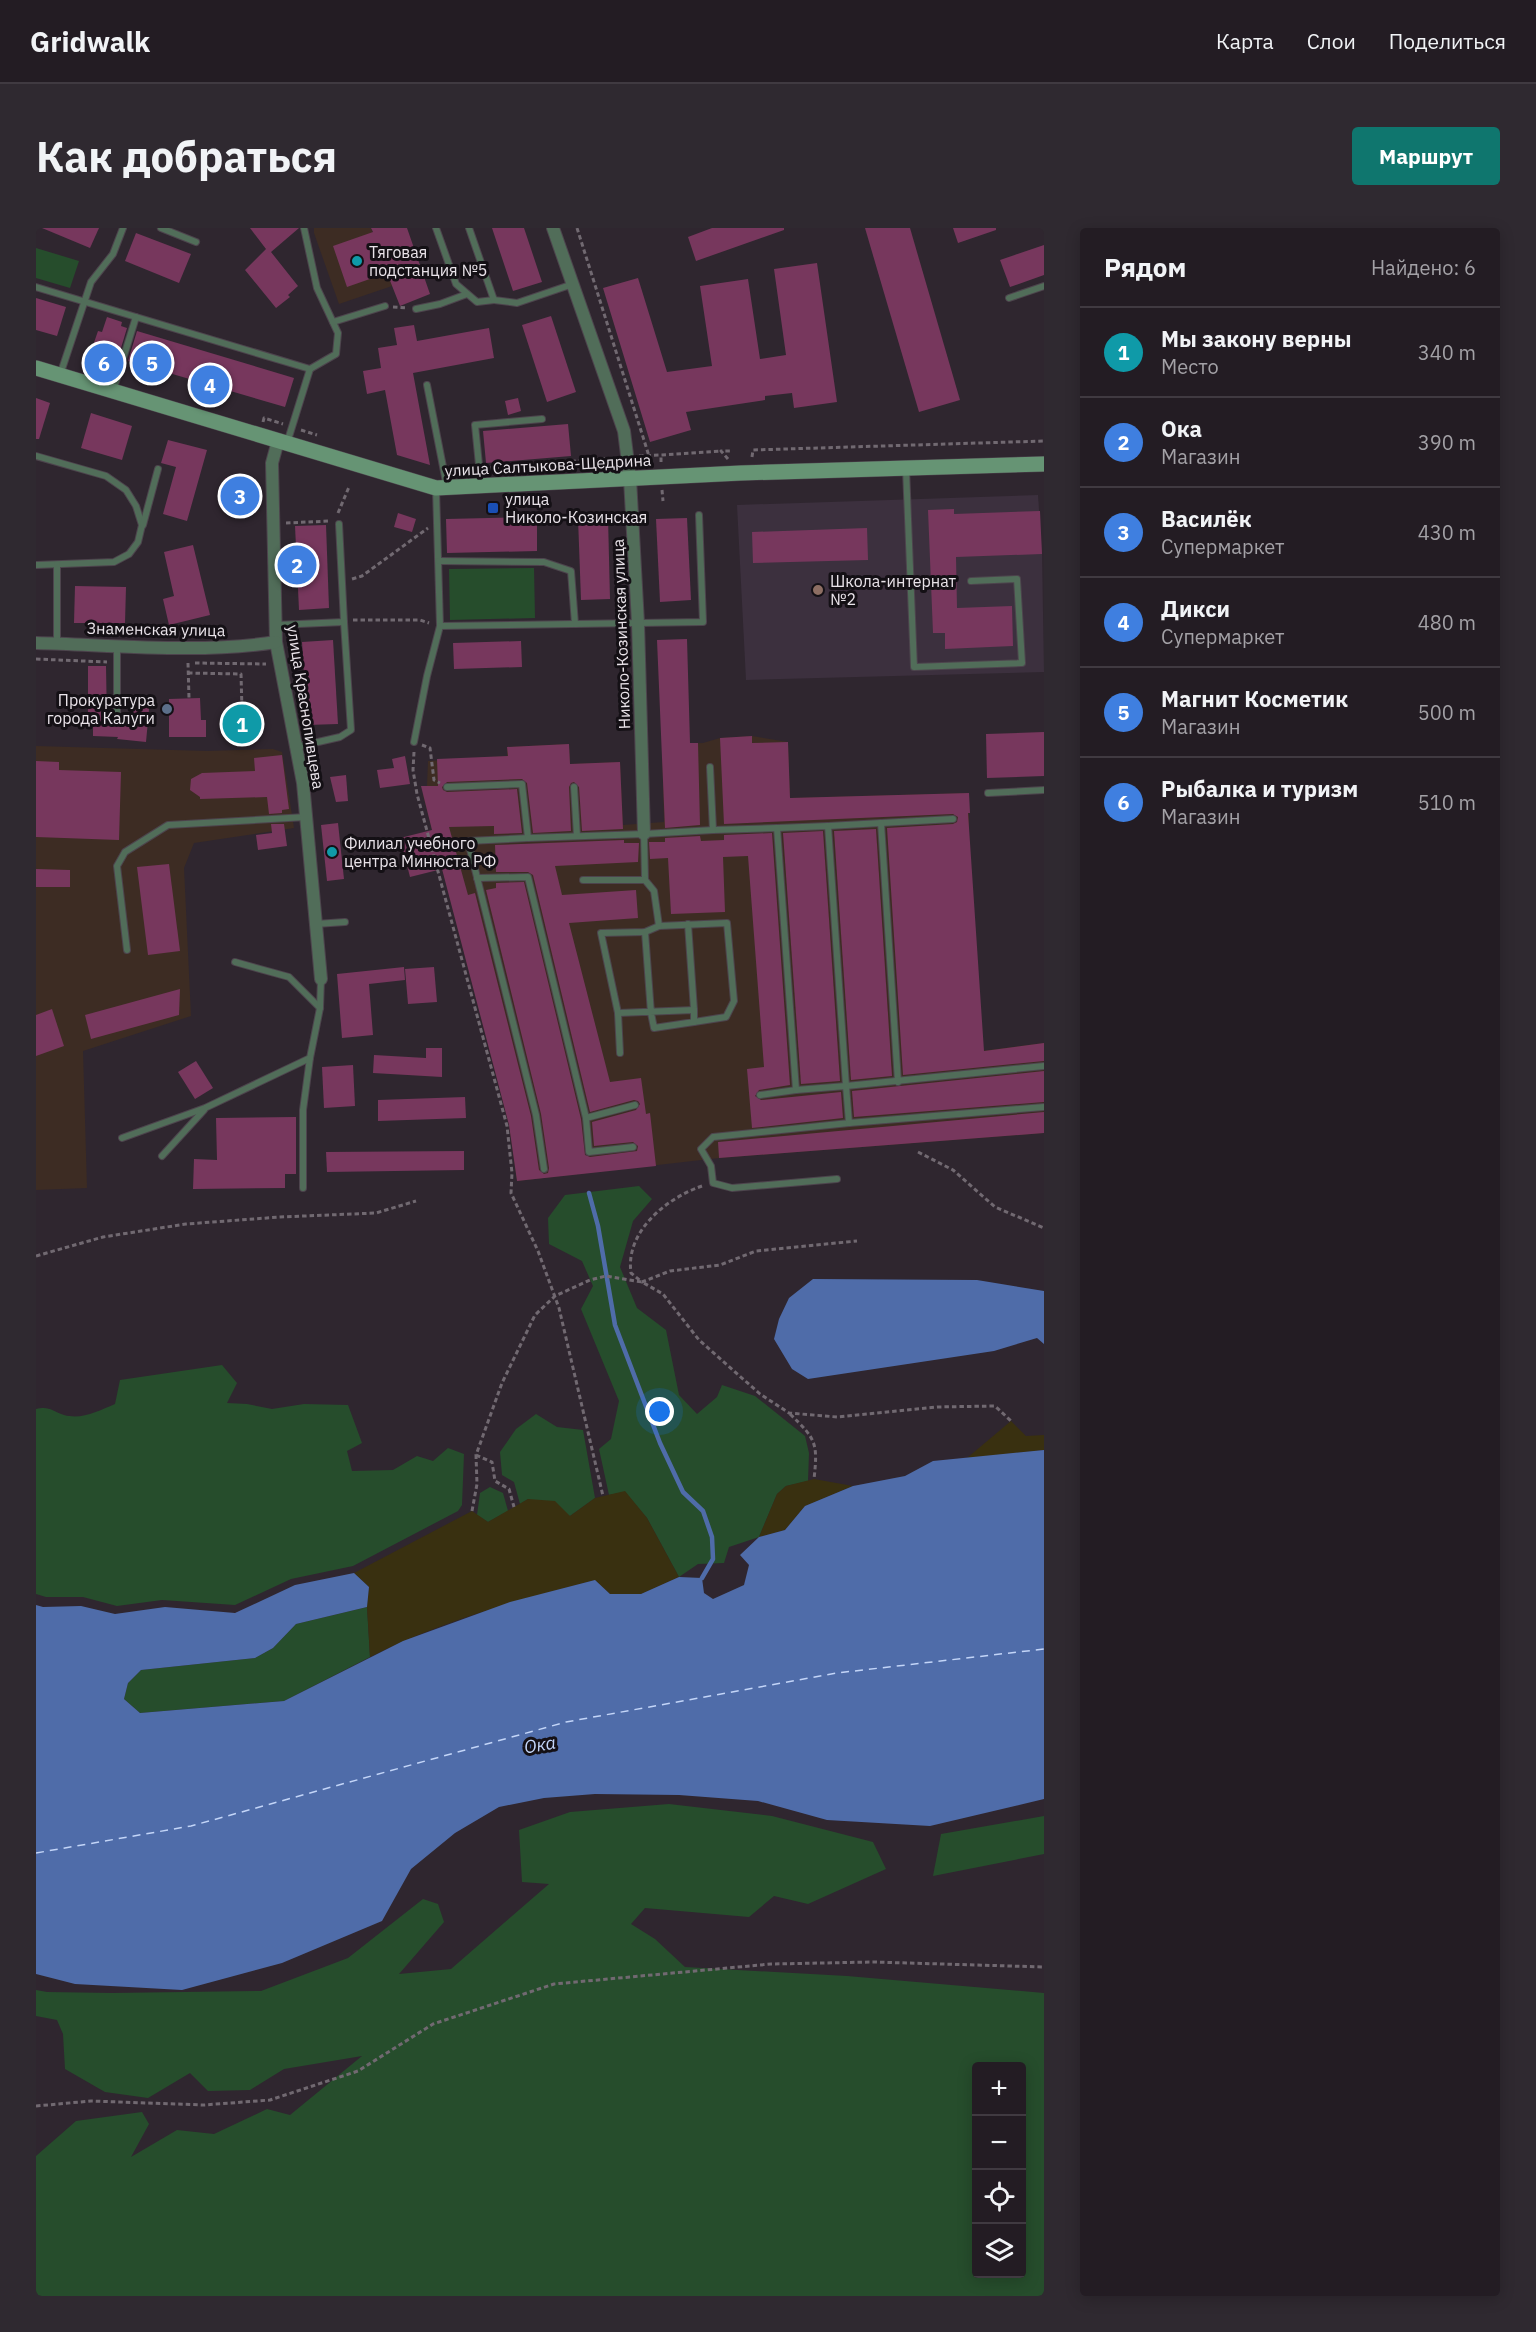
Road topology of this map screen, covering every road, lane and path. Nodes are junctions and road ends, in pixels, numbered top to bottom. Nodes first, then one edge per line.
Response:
1 (123, 228) edge
2 (161, 228) edge
3 (304, 228) edge
4 (436, 228) edge
5 (469, 228) edge
6 (554, 228) edge
7 (577, 228) edge
8 (196, 242) dead end
9 (573, 284) junction
10 (1044, 286) edge
11 (36, 287) edge
12 (467, 294) junction
13 (1009, 298) dead end
14 (494, 300) junction
15 (85, 302) junction
16 (385, 306) joint
17 (416, 309) joint
18 (136, 317) junction
19 (333, 322) junction
20 (36, 368) edge
21 (310, 369) junction
22 (60, 375) junction
23 (426, 385) dead end
24 (112, 391) junction
25 (542, 419) dead end
26 (1044, 441) edge
27 (282, 443) junction
28 (731, 451) dead end
29 (36, 456) edge
30 (649, 456) dead end
31 (752, 459) dead end
32 (729, 460) dead end
33 (1044, 464) edge
34 (158, 468) dead end
35 (906, 468) junction
36 (630, 479) junction
37 (481, 486) junction
38 (349, 487) dead end
39 (441, 488) junction
40 (699, 515) dead end
41 (437, 521) junction
42 (272, 524) junction
43 (339, 524) dead end
44 (142, 525) junction
45 (439, 561) junction
46 (36, 565) edge
47 (57, 565) junction
48 (971, 581) dead end
49 (342, 582) junction
50 (344, 622) junction
51 (638, 623) junction
52 (575, 624) junction
53 (275, 625) junction
54 (440, 626) junction
55 (276, 642) junction
56 (36, 643) edge
57 (57, 644) junction
58 (117, 646) junction
59 (188, 663) dead end
60 (188, 673) junction
61 (189, 698) dead end
62 (242, 711) junction
63 (117, 713) dead end
64 (414, 742) joint
65 (296, 747) junction
66 (430, 748) dead end
67 (710, 767) dead end
68 (574, 786) dead end
69 (447, 787) joint
70 (1044, 790) edge
71 (988, 793) dead end
72 (306, 817) junction
73 (953, 819) dead end
74 (881, 823) junction
75 (828, 826) junction
76 (777, 828) junction
77 (713, 830) junction
78 (644, 834) junction
79 (577, 836) junction
80 (528, 838) junction
81 (477, 878) junction
82 (583, 880) dead end
83 (645, 880) junction
84 (345, 922) dead end
85 (316, 924) junction
86 (688, 924) junction
87 (659, 926) junction
88 (645, 932) junction
89 (127, 950) dead end
90 (235, 962) dead end
91 (321, 979) joint
92 (320, 1008) junction
93 (694, 1010) junction
94 (651, 1012) junction
95 (618, 1013) junction
96 (694, 1022) junction
97 (620, 1053) dead end
98 (310, 1058) junction
99 (1044, 1066) edge
100 (898, 1082) junction
101 (846, 1086) junction
102 (796, 1090) junction
103 (760, 1095) dead end
104 (635, 1105) dead end
105 (1044, 1107) edge
106 (205, 1108) junction
107 (586, 1118) junction
108 (849, 1123) junction
109 (122, 1138) dead end
110 (633, 1147) dead end
111 (918, 1152) dead end
112 (162, 1156) dead end
113 (544, 1169) dead end
114 (837, 1179) dead end
115 (713, 1183) junction
116 (303, 1188) dead end
117 (416, 1201) dead end
118 (1044, 1228) edge
119 (856, 1241) dead end
120 (36, 1256) edge
121 (642, 1282) junction
122 (555, 1296) junction
123 (789, 1413) junction
124 (1011, 1421) dead end
125 (476, 1455) junction
126 (814, 1479) dead end
127 (603, 1496) dead end
128 (514, 1507) dead end
129 (472, 1511) dead end
130 (1044, 1967) edge
131 (36, 2106) edge

1 - 15 lane
2 - 8 lane
3 - 19 lane
4 - 12 lane
5 - 14 lane
6 - 9 street, Николо-Козинская улица
7 - 30 path
9 - 14 lane
9 - 36 street, Николо-Козинская улица
10 - 13 lane
11 - 15 lane
12 - 14 lane
12 - 17 lane
15 - 18 lane
15 - 22 lane
16 - 17 path
16 - 19 lane
18 - 21 lane
18 - 24 lane
19 - 21 lane
20 - 22 main road, улица Салтыкова-Щедрина
21 - 27 lane
22 - 24 main road, улица Салтыкова-Щедрина
23 - 39 lane
24 - 27 main road, улица Салтыкова-Щедрина
25 - 37 lane
26 - 31 path
27 - 39 main road, улица Салтыкова-Щедрина
27 - 42 street, улица Краснопивцева
28 - 32 path
29 - 44 lane
33 - 35 main road, улица Салтыкова-Щедрина
34 - 44 lane
35 - 36 main road, улица Салтыкова-Щедрина
35 - 48 lane
36 - 37 main road, улица Салтыкова-Щедрина
36 - 51 street, Николо-Козинская улица
37 - 39 main road, улица Салтыкова-Щедрина
38 - 42 path
39 - 41 lane
40 - 51 lane
41 - 45 lane
41 - 49 path
42 - 53 street, улица Краснопивцева
43 - 49 lane
44 - 47 lane
45 - 52 lane
45 - 54 lane
46 - 47 lane
47 - 57 lane
49 - 50 lane
50 - 53 lane
50 - 54 path
50 - 65 lane
51 - 52 lane
51 - 78 street, Николо-Козинская улица
52 - 54 lane
53 - 55 street, улица Краснопивцева
54 - 64 lane
55 - 58 street, Знаменская улица
55 - 65 street, улица Краснопивцева
56 - 57 street, Знаменская улица
57 - 58 street, Знаменская улица
58 - 63 lane
59 - 60 path
60 - 61 path
60 - 62 path
62 - 62 path
64 - 122 path
65 - 72 street, улица Краснопивцева
66 - 69 path
67 - 77 lane
68 - 79 lane
69 - 80 lane
70 - 71 lane
72 - 85 street, улица Краснопивцева
72 - 89 lane
73 - 74 lane
74 - 75 lane
74 - 100 lane
75 - 76 lane
75 - 101 lane
76 - 77 lane
76 - 102 lane
77 - 78 lane
78 - 79 lane
78 - 83 lane
79 - 80 lane
80 - 81 lane
81 - 107 lane
81 - 113 lane
82 - 83 lane
83 - 87 lane
84 - 85 lane
85 - 91 street, улица Краснопивцева
86 - 87 lane
86 - 93 lane
86 - 96 lane
87 - 88 lane
88 - 94 lane
88 - 95 lane
90 - 92 lane
91 - 92 lane
92 - 98 lane
93 - 94 lane
93 - 96 lane
94 - 95 lane
94 - 96 lane
95 - 97 lane
98 - 106 lane
98 - 116 lane
99 - 100 lane
100 - 101 lane
101 - 102 lane
101 - 108 lane
102 - 103 lane
104 - 107 lane
105 - 108 lane
106 - 109 lane
106 - 112 lane
107 - 110 lane
108 - 115 lane
111 - 118 path
114 - 115 lane
115 - 121 path
117 - 120 path
119 - 121 path
121 - 122 path
121 - 123 path
122 - 125 path
122 - 127 path
123 - 124 path
123 - 126 path
125 - 128 path
125 - 129 path
130 - 131 path

